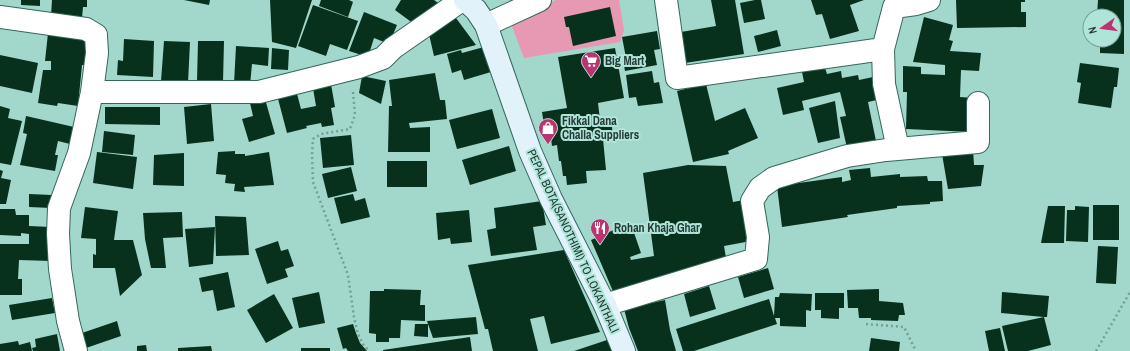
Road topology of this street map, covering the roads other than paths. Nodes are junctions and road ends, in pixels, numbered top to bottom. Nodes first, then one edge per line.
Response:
1 (462, 0) edge
2 (465, 0) edge
3 (540, 0) edge
4 (666, 0) edge
5 (928, 0) edge
6 (0, 17) edge
7 (486, 26) junction
8 (883, 49) junction
9 (92, 92) junction
10 (978, 103) dead end
11 (898, 148) junction
12 (605, 305) junction
13 (76, 351) edge
14 (624, 351) edge

1 - 9 street
2 - 7 main road, PEPAL BOTA(SANOTHIMI) TO LOKANTHALI
3 - 7 street
4 - 8 street
5 - 8 street
6 - 9 street
7 - 12 main road, PEPAL BOTA(SANOTHIMI) TO LOKANTHALI
8 - 11 street
9 - 13 street
10 - 11 street
11 - 12 street
12 - 14 main road, PEPAL BOTA(SANOTHIMI) TO LOKANTHALI

